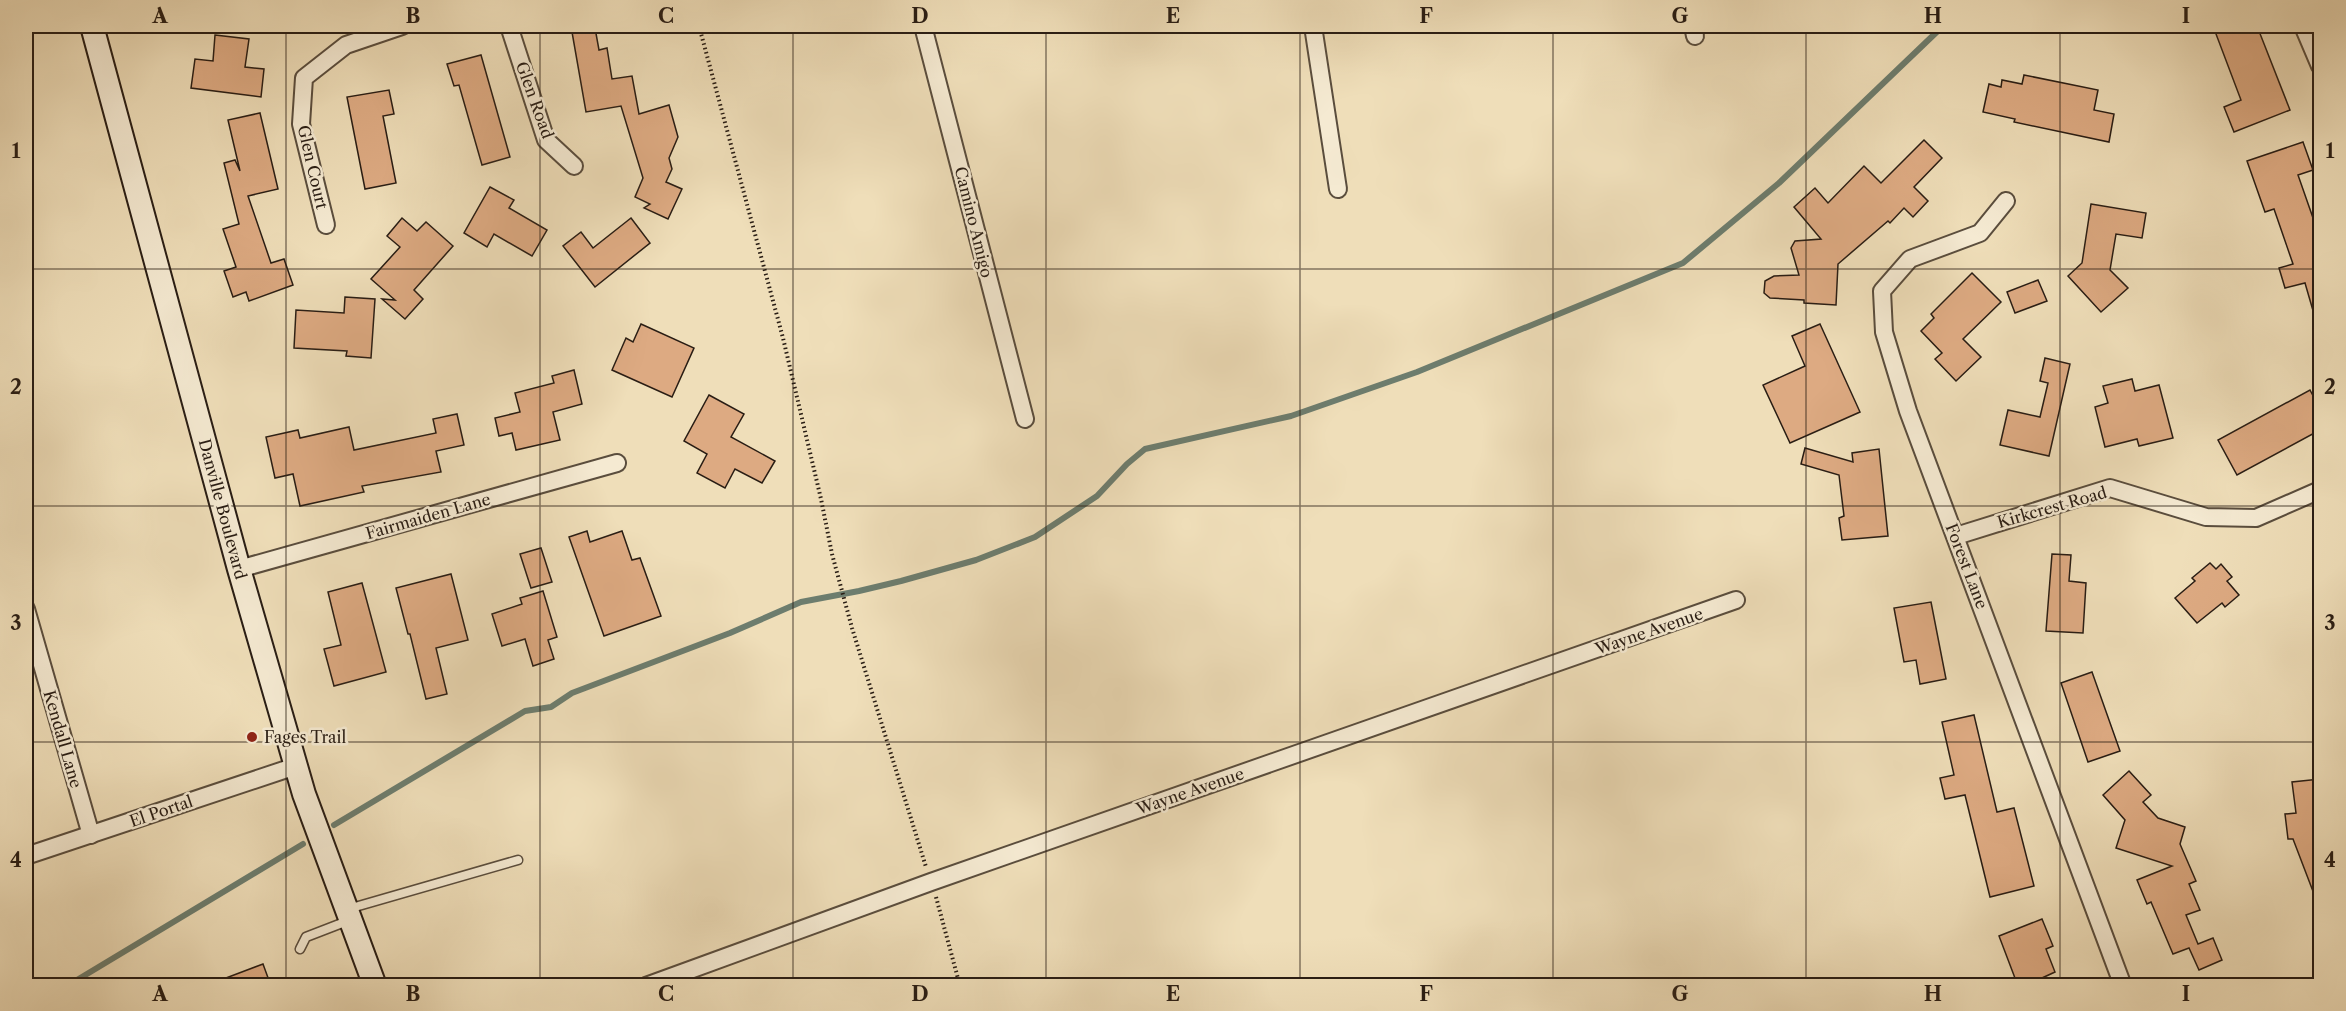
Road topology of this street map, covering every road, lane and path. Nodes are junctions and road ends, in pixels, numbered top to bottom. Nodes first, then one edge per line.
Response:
1 (92, 26) edge
2 (402, 26) edge
3 (509, 26) edge
4 (699, 26) edge
5 (923, 26) edge
6 (1313, 26) edge
7 (2304, 26) edge
8 (2320, 66) edge
9 (574, 166) dead end
10 (1338, 189) dead end
11 (2006, 201) dead end
12 (326, 225) dead end
13 (1025, 419) dead end
14 (617, 463) dead end
15 (2320, 490) edge
16 (1956, 536) junction
17 (239, 569) junction
18 (1736, 600) dead end
19 (26, 609) edge
20 (296, 766) junction
21 (91, 835) junction
22 (26, 856) edge
23 (518, 860) dead end
24 (931, 882) junction
25 (348, 915) junction
26 (300, 949) dead end
27 (375, 986) edge
28 (646, 986) edge
29 (960, 986) edge
30 (2123, 986) edge

1 - 17 main road, Danville Boulevard
2 - 12 street, Glen Court
3 - 9 street, Glen Road
4 - 24 path
5 - 13 street, Camino Amigo
6 - 10 street
7 - 8 street
11 - 16 street, Forest Lane
14 - 17 street, Fairmaiden Lane
15 - 16 street, Kirkcrest Road
16 - 30 street, Forest Lane
17 - 20 main road, Danville Boulevard
18 - 24 street, Wayne Avenue
19 - 21 street, Kendall Lane
20 - 21 street, El Portal
20 - 25 main road, Danville Boulevard
21 - 22 street, El Portal
23 - 25 lane
24 - 28 street, Wayne Avenue
24 - 29 path
25 - 26 lane
25 - 27 main road, Danville Boulevard

